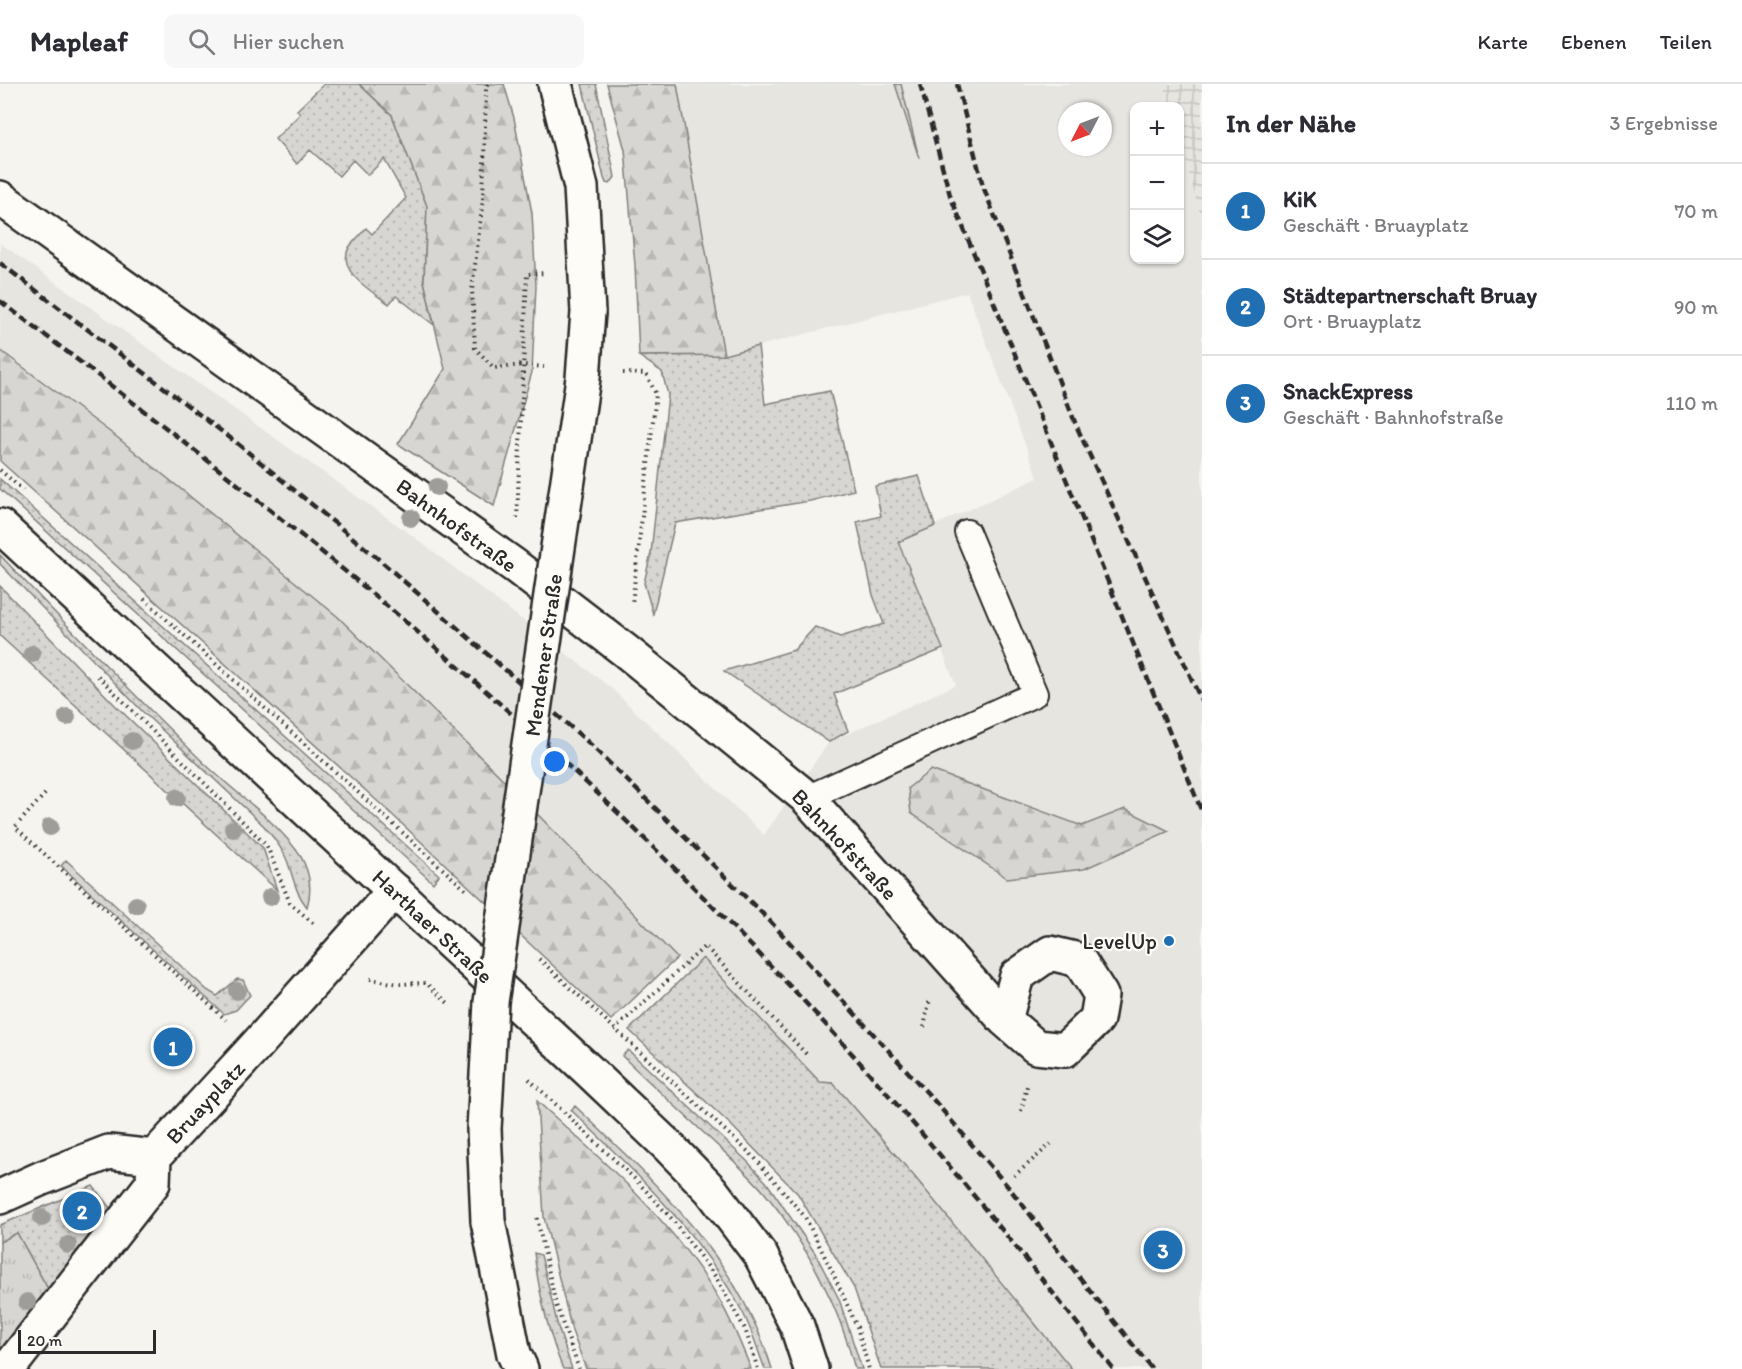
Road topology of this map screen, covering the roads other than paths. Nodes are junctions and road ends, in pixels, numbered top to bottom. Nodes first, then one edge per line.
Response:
1 (555, 84) edge
2 (0, 198) edge
3 (0, 526) edge
4 (967, 532) dead end
5 (807, 798) junction
6 (395, 890) junction
7 (1005, 1020) dead end
8 (154, 1157) junction
9 (0, 1197) edge
10 (8, 1369) edge
11 (521, 1369) edge
12 (811, 1369) edge

1 - 11 street, Mendener Straße, bridge
2 - 5 street, Bahnhofstraße
3 - 6 street, Harthaer Straße
4 - 5 lane
5 - 7 street, Bahnhofstraße
6 - 8 street, Bruayplatz
6 - 12 street, Harthaer Straße
8 - 9 street, Bruayplatz
8 - 10 street, Bruayplatz

